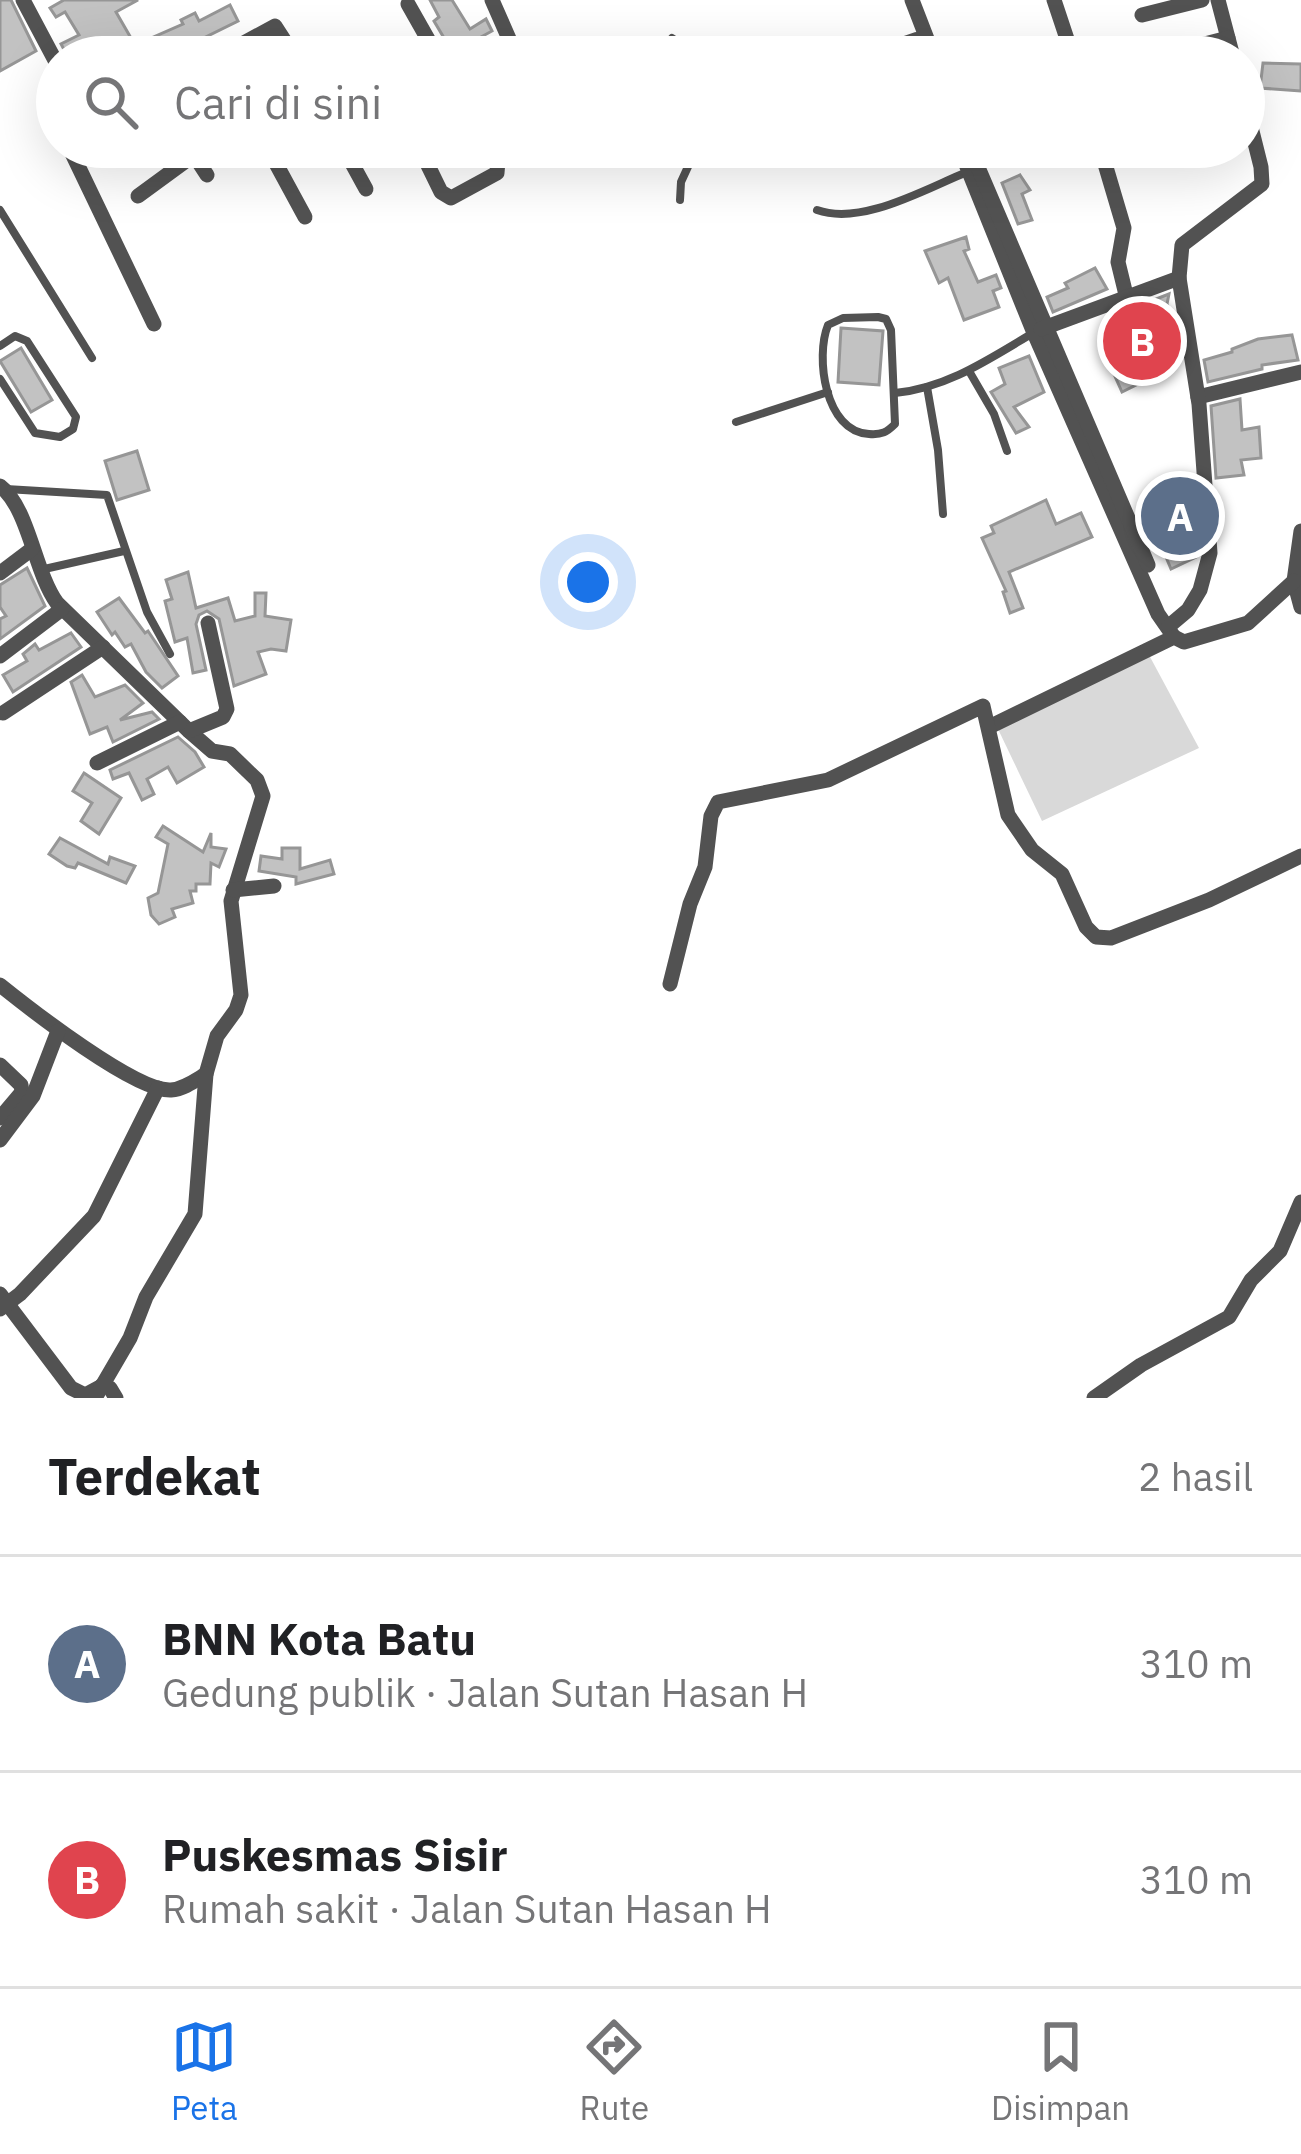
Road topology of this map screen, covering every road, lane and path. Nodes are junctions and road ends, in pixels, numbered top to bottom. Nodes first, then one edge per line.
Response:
1 (23, 0) edge
2 (492, 0) edge
3 (902, 0) edge
4 (912, 0) edge
5 (1054, 0) edge
6 (1202, 0) edge
7 (1218, 0) edge
8 (408, 4) dead end
9 (1142, 15) dead end
10 (42, 36) edge
11 (257, 36) edge
12 (281, 36) edge
13 (427, 36) edge
14 (508, 36) edge
15 (916, 36) edge
16 (926, 36) edge
17 (1065, 36) edge
18 (1227, 36) edge
19 (79, 168) edge
20 (172, 168) edge
21 (203, 168) edge
22 (283, 168) edge
23 (354, 168) edge
24 (429, 168) edge
25 (497, 168) edge
26 (687, 168) edge
27 (967, 168) edge
28 (977, 168) edge
29 (1106, 168) edge
30 (1262, 168) edge
31 (969, 172) junction
32 (207, 175) dead end
33 (366, 189) dead end
34 (138, 196) dead end
35 (680, 200) dead end
36 (0, 210) edge
37 (817, 210) dead end
38 (305, 217) dead end
39 (1179, 278) junction
40 (1127, 299) junction
41 (154, 324) dead end
42 (1041, 329) junction
43 (0, 346) edge
44 (92, 358) dead end
45 (969, 370) junction
46 (1301, 373) edge
47 (0, 379) edge
48 (927, 387) junction
49 (828, 392) junction
50 (895, 392) junction
51 (1198, 397) junction
52 (736, 422) dead end
53 (1007, 451) dead end
54 (3, 487) edge
55 (943, 514) dead end
56 (1301, 531) edge
57 (32, 549) junction
58 (124, 551) junction
59 (40, 570) junction
60 (0, 573) edge
61 (1294, 581) junction
62 (1301, 604) edge
63 (62, 609) junction
64 (208, 623) dead end
65 (1170, 629) junction
66 (103, 647) junction
67 (170, 654) dead end
68 (0, 656) edge
69 (2, 713) edge
70 (988, 720) junction
71 (185, 727) junction
72 (97, 763) dead end
73 (1301, 856) edge
74 (274, 886) dead end
75 (233, 890) junction
76 (670, 984) dead end
77 (0, 985) edge
78 (58, 1031) junction
79 (0, 1065) edge
80 (206, 1074) junction
81 (158, 1088) junction
82 (0, 1118) edge
83 (0, 1140) edge
84 (1301, 1202) edge
85 (2, 1303) edge
86 (98, 1392) edge
87 (116, 1398) edge
88 (1094, 1398) edge

1 - 10 street
2 - 14 street
3 - 15 street
4 - 16 street
5 - 17 street
6 - 9 street
7 - 18 street
8 - 13 street
11 - 12 street
19 - 41 street
20 - 34 street
21 - 32 street
22 - 38 street
23 - 33 street
24 - 25 street
26 - 35 lane
27 - 31 street
28 - 42 street
29 - 40 street
30 - 39 street
31 - 37 lane
31 - 42 street
36 - 44 lane
39 - 40 street
39 - 51 street
40 - 42 street
42 - 45 lane
42 - 65 street
43 - 47 lane
45 - 48 lane
45 - 53 lane
46 - 51 street
48 - 50 lane
48 - 55 lane
49 - 50 lane
49 - 50 lane
49 - 52 lane
51 - 65 street
54 - 57 street
54 - 58 lane
56 - 61 street
57 - 59 street
57 - 60 street
58 - 59 lane
58 - 67 lane
59 - 63 street
61 - 62 street
61 - 65 street
63 - 66 street
63 - 68 street
64 - 71 street
65 - 70 street
66 - 69 street
66 - 71 street
70 - 73 street
70 - 76 street
71 - 72 street
71 - 75 street
74 - 75 street
75 - 80 street
77 - 78 street
78 - 81 street
78 - 83 street
79 - 82 street
80 - 81 street
80 - 86 street
81 - 85 street
84 - 88 street
85 - 86 street
86 - 87 street

